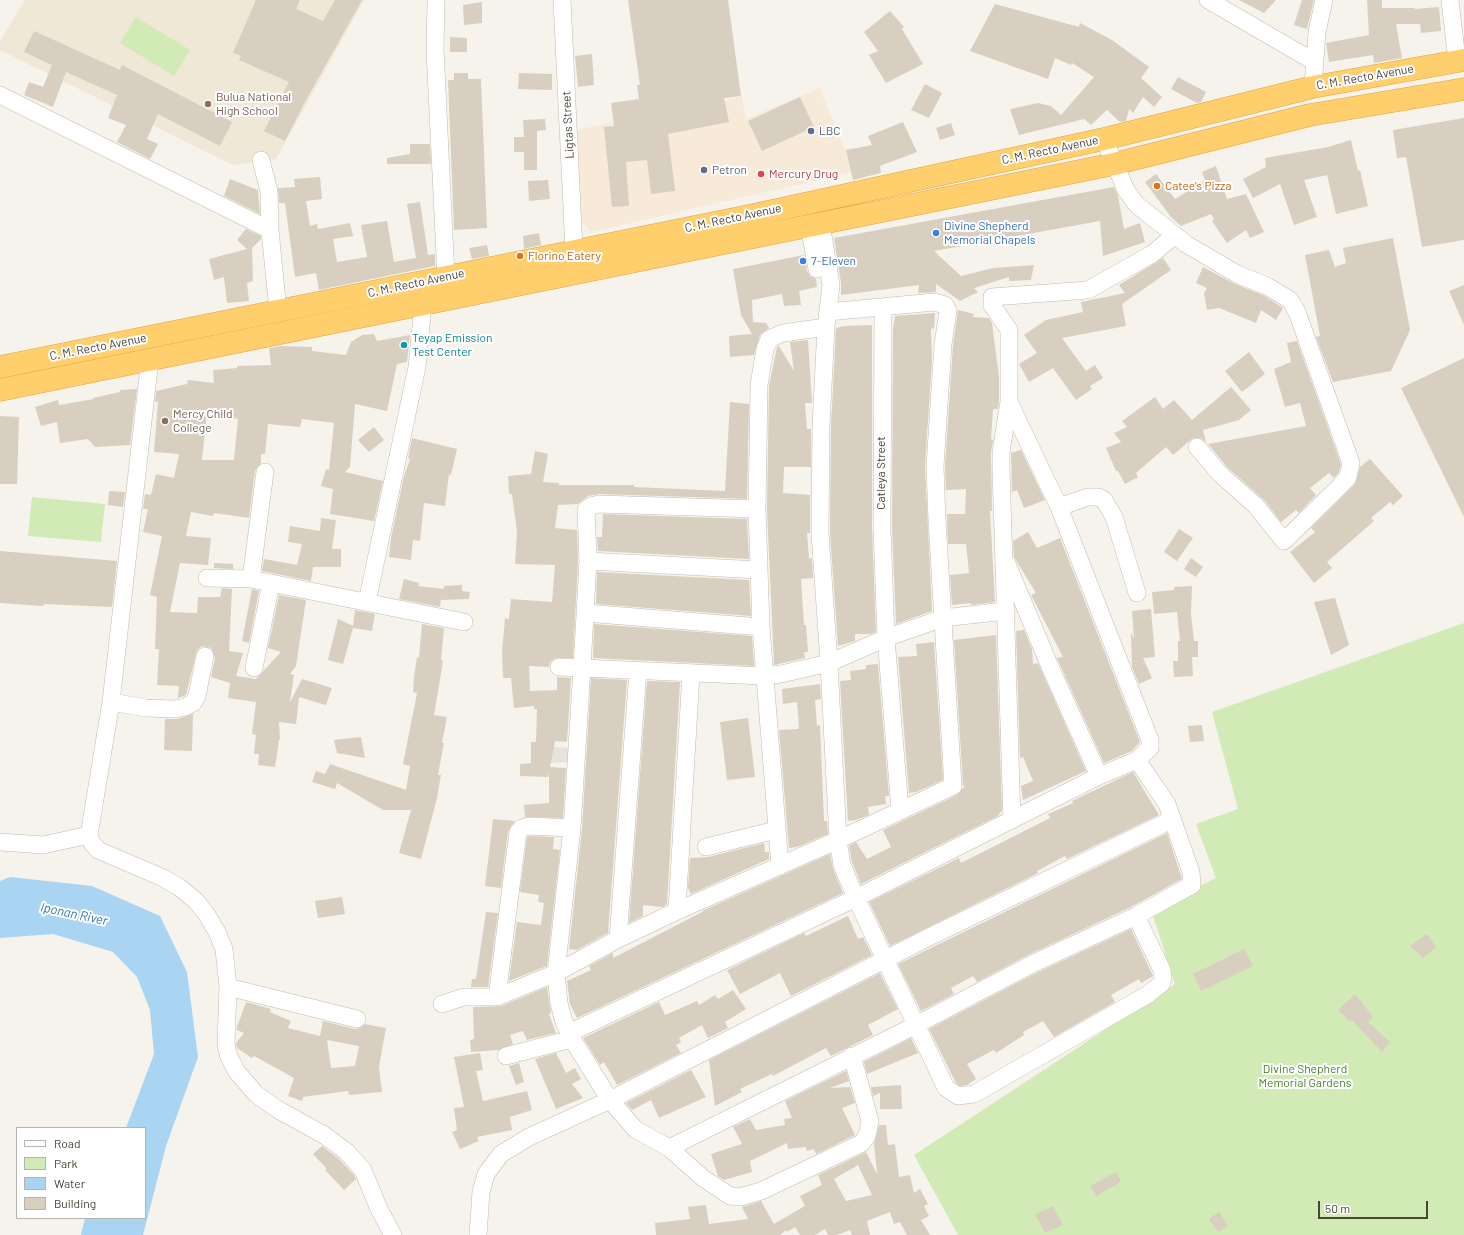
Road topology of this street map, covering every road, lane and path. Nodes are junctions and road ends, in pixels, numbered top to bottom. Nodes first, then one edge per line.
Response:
1 (436, 0) edge
2 (562, 0) edge
3 (1208, 0) edge
4 (1324, 0) edge
5 (1450, 0) edge
6 (1313, 61) junction
7 (1460, 61) edge
8 (1313, 87) junction
9 (1464, 89) edge
10 (0, 95) edge
11 (1104, 139) junction
12 (261, 160) dead end
13 (1114, 164) junction
14 (815, 225) junction
15 (270, 230) junction
16 (1175, 236) junction
17 (574, 250) junction
18 (577, 273) junction
19 (446, 277) junction
20 (423, 305) junction
21 (883, 307) junction
22 (278, 311) junction
23 (827, 319) junction
24 (150, 359) junction
25 (0, 367) edge
26 (0, 390) edge
27 (1009, 402) junction
28 (1197, 447) dead end
29 (265, 472) dead end
30 (1059, 507) junction
31 (757, 509) junction
32 (1003, 555) junction
33 (588, 561) junction
34 (759, 570) junction
35 (207, 578) dead end
36 (251, 579) junction
37 (271, 583) junction
38 (1137, 593) dead end
39 (367, 602) junction
40 (1005, 611) junction
41 (585, 613) junction
42 (943, 618) junction
43 (464, 622) dead end
44 (762, 628) junction
45 (886, 638) junction
46 (205, 656) dead end
47 (829, 663) junction
48 (559, 667) dead end
49 (254, 668) dead end
50 (582, 668) junction
51 (638, 671) junction
52 (691, 673) junction
53 (764, 676) junction
54 (111, 702) junction
55 (1137, 760) junction
56 (1100, 776) junction
57 (900, 810) junction
58 (1012, 820) junction
59 (1171, 820) junction
60 (572, 828) junction
61 (776, 830) junction
62 (89, 835) junction
63 (838, 840) junction
64 (0, 842) edge
65 (706, 847) dead end
66 (780, 866) junction
67 (856, 898) junction
68 (677, 911) junction
69 (1136, 916) junction
70 (618, 939) junction
71 (884, 960) junction
72 (556, 973) junction
73 (228, 987) junction
74 (497, 997) junction
75 (442, 1004) dead end
76 (357, 1019) dead end
77 (916, 1025) junction
78 (570, 1036) junction
79 (506, 1056) dead end
80 (852, 1056) junction
81 (610, 1100) junction
82 (670, 1148) junction
83 (393, 1235) edge
84 (478, 1235) edge

1 - 19 street
2 - 17 street, Ligtas Street
3 - 6 street
4 - 6 street
5 - 7 street
6 - 8 street
7 - 8 highway, C. M. Recto Avenue
8 - 11 highway, C. M. Recto Avenue
9 - 13 highway, C. M. Recto Avenue
10 - 15 street
11 - 13 street
11 - 17 highway, C. M. Recto Avenue
12 - 15 street
13 - 14 highway, C. M. Recto Avenue
13 - 16 street
14 - 18 highway, C. M. Recto Avenue
14 - 23 street
15 - 22 street
16 - 27 street
16 - 28 street
17 - 18 street, Ligtas Street
17 - 19 highway, C. M. Recto Avenue
18 - 20 highway, C. M. Recto Avenue
19 - 22 highway, C. M. Recto Avenue
20 - 24 highway, C. M. Recto Avenue
20 - 39 street
21 - 23 street
21 - 42 street
21 - 45 street, Catleya Street
22 - 25 highway, C. M. Recto Avenue
23 - 31 street
23 - 47 street
24 - 26 highway, C. M. Recto Avenue
24 - 54 street
27 - 30 street
27 - 32 street
29 - 36 street
30 - 38 street
30 - 55 street
31 - 33 street
31 - 34 street
32 - 40 street
32 - 56 street
33 - 34 street
33 - 41 street
34 - 44 street
35 - 36 street
36 - 37 street
37 - 39 street
37 - 49 street
39 - 43 street
40 - 42 street
40 - 58 street
41 - 44 street
41 - 50 street
42 - 45 street
42 - 57 street
44 - 53 street
45 - 47 street
45 - 57 street, Catleya Street
46 - 54 street
47 - 53 street
47 - 63 street
48 - 50 street
50 - 51 street
50 - 60 street
51 - 52 street
51 - 70 street
52 - 53 street
52 - 68 street
53 - 61 street
54 - 62 street
55 - 56 street
55 - 59 street
56 - 58 street
57 - 63 street
58 - 67 street
59 - 69 street
59 - 71 street
60 - 72 street
60 - 74 street
61 - 65 street
61 - 66 street
62 - 64 street
62 - 73 street
63 - 66 street
63 - 67 street
66 - 68 street
67 - 71 street
67 - 78 street
68 - 70 street
69 - 77 street
69 - 77 street
70 - 72 street
71 - 77 street
71 - 81 street
72 - 74 street
72 - 78 street
73 - 76 street
73 - 83 street
74 - 75 street
77 - 80 street
78 - 79 street
78 - 81 street
80 - 82 street
80 - 82 street
81 - 82 street
81 - 84 street

